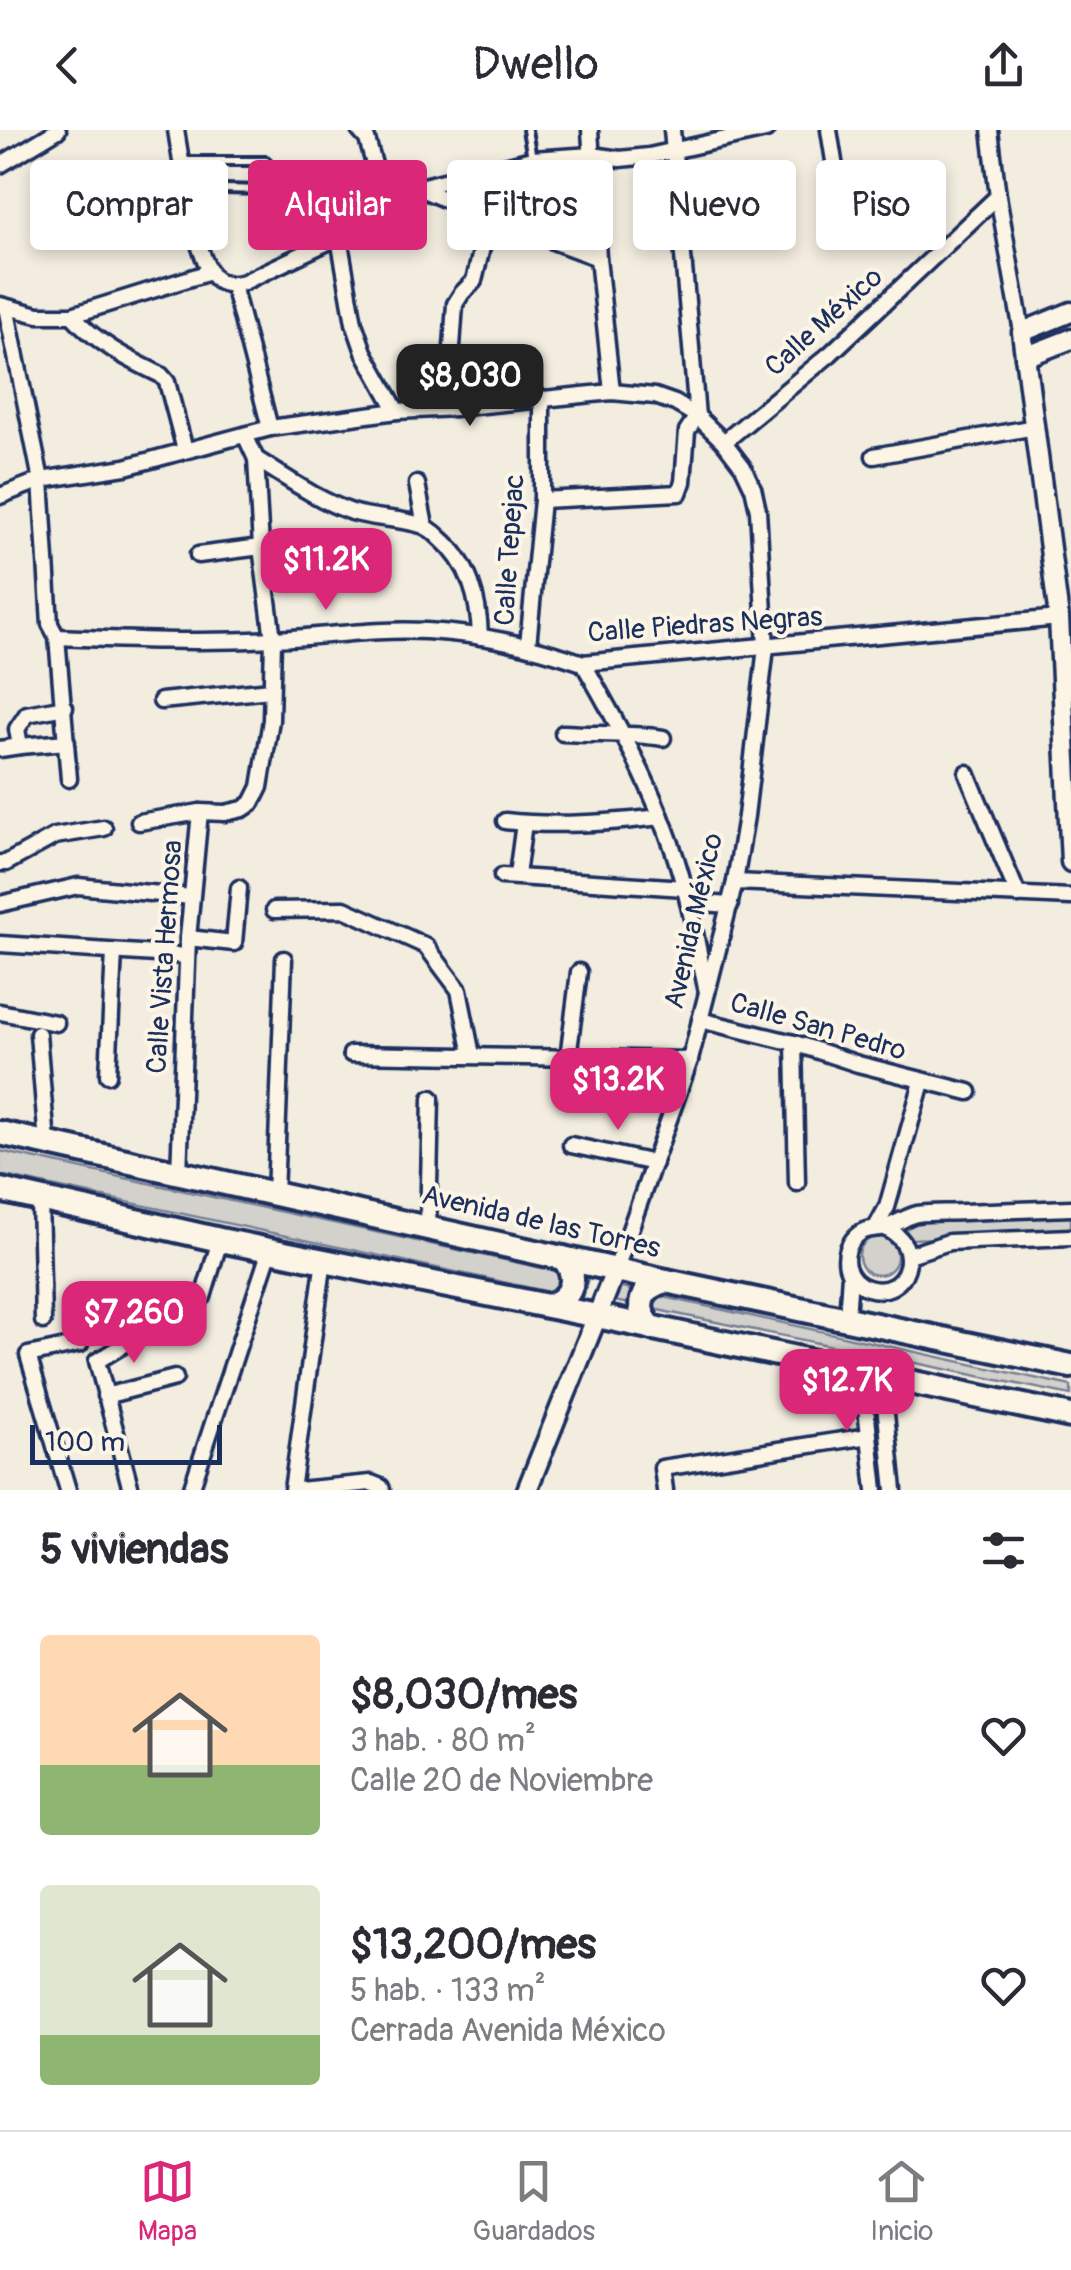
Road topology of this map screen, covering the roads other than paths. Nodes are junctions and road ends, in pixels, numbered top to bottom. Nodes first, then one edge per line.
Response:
1 (58, 130) edge
2 (176, 130) edge
3 (527, 130) edge
4 (590, 130) edge
5 (672, 130) edge
6 (766, 130) edge
7 (829, 130) edge
8 (990, 130) edge
9 (364, 133) edge
10 (674, 151) junction
11 (592, 155) junction
12 (532, 159) junction
13 (181, 160) edge
14 (372, 160) edge
15 (834, 160) edge
16 (0, 165) edge
17 (427, 185) edge
18 (998, 196) junction
19 (201, 250) edge
20 (315, 250) edge
21 (340, 250) edge
22 (481, 250) edge
23 (576, 250) edge
24 (598, 258) junction
25 (210, 272) junction
26 (232, 284) junction
27 (3, 306) edge
28 (1071, 312) edge
29 (72, 316) junction
30 (1022, 332) junction
31 (1071, 340) edge
32 (1026, 357) junction
33 (612, 392) junction
34 (542, 398) junction
35 (455, 408) junction
36 (397, 412) junction
37 (697, 416) junction
38 (1035, 427) junction
39 (270, 428) junction
40 (245, 435) junction
41 (724, 442) junction
42 (185, 450) junction
43 (874, 456) dead end
44 (256, 459) junction
45 (40, 480) junction
46 (417, 484) dead end
47 (0, 496) edge
48 (542, 500) junction
49 (425, 526) junction
50 (260, 547) junction
51 (198, 555) dead end
52 (1059, 618) junction
53 (480, 636) junction
54 (58, 637) junction
55 (273, 639) junction
56 (528, 644) junction
57 (766, 646) junction
58 (584, 662) junction
59 (271, 690) junction
60 (161, 701) dead end
61 (65, 707) junction
62 (624, 732) junction
63 (563, 734) dead end
64 (664, 738) dead end
65 (67, 742) junction
66 (20, 746) junction
67 (0, 749) edge
68 (1069, 749) edge
69 (967, 773) dead end
70 (69, 780) dead end
71 (200, 812) junction
72 (661, 817) junction
73 (139, 822) dead end
74 (505, 822) dead end
75 (524, 823) junction
76 (104, 828) dead end
77 (1071, 862) edge
78 (0, 863) edge
79 (735, 882) junction
80 (239, 888) dead end
81 (686, 895) junction
82 (1018, 895) junction
83 (191, 897) junction
84 (1071, 897) edge
85 (0, 904) edge
86 (730, 905) junction
87 (274, 910) dead end
88 (188, 938) junction
89 (0, 944) edge
90 (114, 952) junction
91 (187, 956) junction
92 (284, 959) dead end
93 (580, 972) dead end
94 (708, 994) junction
95 (0, 1012) edge
96 (700, 1020) junction
97 (56, 1023) dead end
98 (38, 1034) dead end
99 (794, 1043) junction
100 (351, 1054) dead end
101 (472, 1055) junction
102 (568, 1058) junction
103 (690, 1060) junction
104 (108, 1075) dead end
105 (922, 1082) junction
106 (969, 1092) dead end
107 (431, 1098) dead end
108 (0, 1133) edge
109 (47, 1143) junction
110 (571, 1145) dead end
111 (654, 1163) junction
112 (178, 1173) junction
113 (798, 1183) dead end
114 (0, 1190) edge
115 (274, 1195) junction
116 (40, 1200) junction
117 (1071, 1208) edge
118 (428, 1228) junction
119 (880, 1228) junction
120 (1071, 1237) edge
121 (220, 1240) junction
122 (270, 1250) junction
123 (909, 1255) junction
124 (563, 1258) junction
125 (324, 1260) junction
126 (616, 1269) junction
127 (850, 1274) junction
128 (666, 1281) junction
129 (549, 1306) junction
130 (597, 1316) junction
131 (847, 1318) junction
132 (43, 1321) dead end
133 (652, 1328) junction
134 (80, 1344) dead end
135 (1071, 1366) edge
136 (872, 1374) junction
137 (174, 1378) dead end
138 (105, 1396) junction
139 (1071, 1416) edge
140 (869, 1436) junction
141 (68, 1490) edge
142 (131, 1490) edge
143 (191, 1490) edge
144 (295, 1490) edge
145 (382, 1490) edge
146 (527, 1490) edge
147 (665, 1490) edge
148 (875, 1490) edge
149 (894, 1490) edge

1 - 16 street
2 - 13 street
3 - 12 lane
4 - 11 street
5 - 10 street
6 - 10 street
7 - 15 street
8 - 18 street
9 - 14 street
10 - 11 street
10 - 37 street
11 - 12 street
11 - 24 street
12 - 17 street
18 - 30 street
18 - 41 street, Calle México
19 - 25 street
20 - 26 street
21 - 36 street
22 - 35 street
23 - 24 street
24 - 33 street
25 - 26 street
25 - 29 street
26 - 39 street
27 - 29 street
27 - 45 street
28 - 30 street
29 - 42 street
30 - 32 street
31 - 32 street
32 - 38 street
33 - 34 street, Avenida México
33 - 37 street, Avenida México
34 - 35 street, Avenida México
34 - 48 street, Calle Tepejac
35 - 36 street, Avenida México
36 - 39 street, Avenida México
37 - 41 street, Avenida México
37 - 48 street
38 - 43 street
38 - 52 street
39 - 40 street, Avenida México
40 - 42 street, Avenida México
40 - 44 street, Calle Vista Hermosa
41 - 57 street, Avenida México
42 - 45 street, Avenida México
44 - 49 street
44 - 50 street, Calle Vista Hermosa
45 - 47 street, Avenida México
45 - 54 street
46 - 49 street
48 - 56 street, Calle Tepejac
49 - 53 street
50 - 51 street
50 - 55 street, Calle Vista Hermosa
52 - 57 street, Calle Piedras Negras
52 - 68 street
53 - 55 street, Calle Piedras Negras
53 - 56 street, Calle Piedras Negras
54 - 55 street, Calle Piedras Negras
54 - 61 street
55 - 59 street, Calle Vista Hermosa
56 - 58 street, Calle Piedras Negras
57 - 58 street, Calle Piedras Negras
57 - 79 street, Avenida México
58 - 62 street, Calle San Pedro
59 - 60 street
59 - 71 street, Calle Vista Hermosa
61 - 65 street
61 - 66 street
62 - 63 street
62 - 64 street
62 - 72 street, Calle San Pedro
65 - 66 street
65 - 70 street
66 - 67 street
68 - 77 street
69 - 82 street
71 - 73 street
71 - 83 street, Calle Vista Hermosa
72 - 75 street
72 - 81 street, Calle San Pedro
74 - 75 street
75 - 81 street
76 - 78 street
79 - 82 street
79 - 86 street, Avenida México
80 - 88 street
81 - 86 street
81 - 94 street, Calle San Pedro
82 - 84 street
83 - 85 street
83 - 88 street, Calle Vista Hermosa
86 - 94 street, Avenida México
87 - 101 street
88 - 91 street, Calle Vista Hermosa
89 - 90 street
90 - 91 street
90 - 104 street
91 - 112 street, Calle Vista Hermosa
92 - 115 street
93 - 102 street
94 - 96 street, Avenida México
95 - 97 street
96 - 99 street, Calle San Pedro
96 - 103 street, Avenida México
98 - 109 street
99 - 105 street, Calle San Pedro
99 - 113 street
100 - 101 street
101 - 102 street
102 - 103 street
103 - 111 street, Avenida México
105 - 106 street, Calle San Pedro
105 - 119 street
107 - 118 street
108 - 109 main road, Avenida de las Torres
109 - 112 main road, Avenida de las Torres
110 - 111 street
111 - 126 street, Avenida México
112 - 115 main road, Avenida de las Torres
114 - 116 main road
115 - 118 main road, Avenida de las Torres
116 - 121 main road
116 - 132 street
117 - 119 street
118 - 124 main road, Avenida de las Torres
119 - 123 street
119 - 127 street
120 - 123 street
121 - 122 main road
121 - 138 street
122 - 125 main road
122 - 143 street
123 - 127 street
124 - 126 main road, Avenida de las Torres
124 - 129 main road
125 - 129 main road
125 - 144 street
126 - 128 main road, Avenida de las Torres
126 - 130 street, Avenida México
127 - 131 street
128 - 131 main road, Avenida de las Torres
128 - 133 main road
129 - 130 main road
130 - 133 main road
130 - 146 street, Avenida México
131 - 135 main road, Avenida de las Torres
133 - 136 main road
134 - 141 street
136 - 139 main road
136 - 140 street
136 - 149 street
137 - 138 street
138 - 142 street
140 - 147 street
140 - 148 street
144 - 145 street

